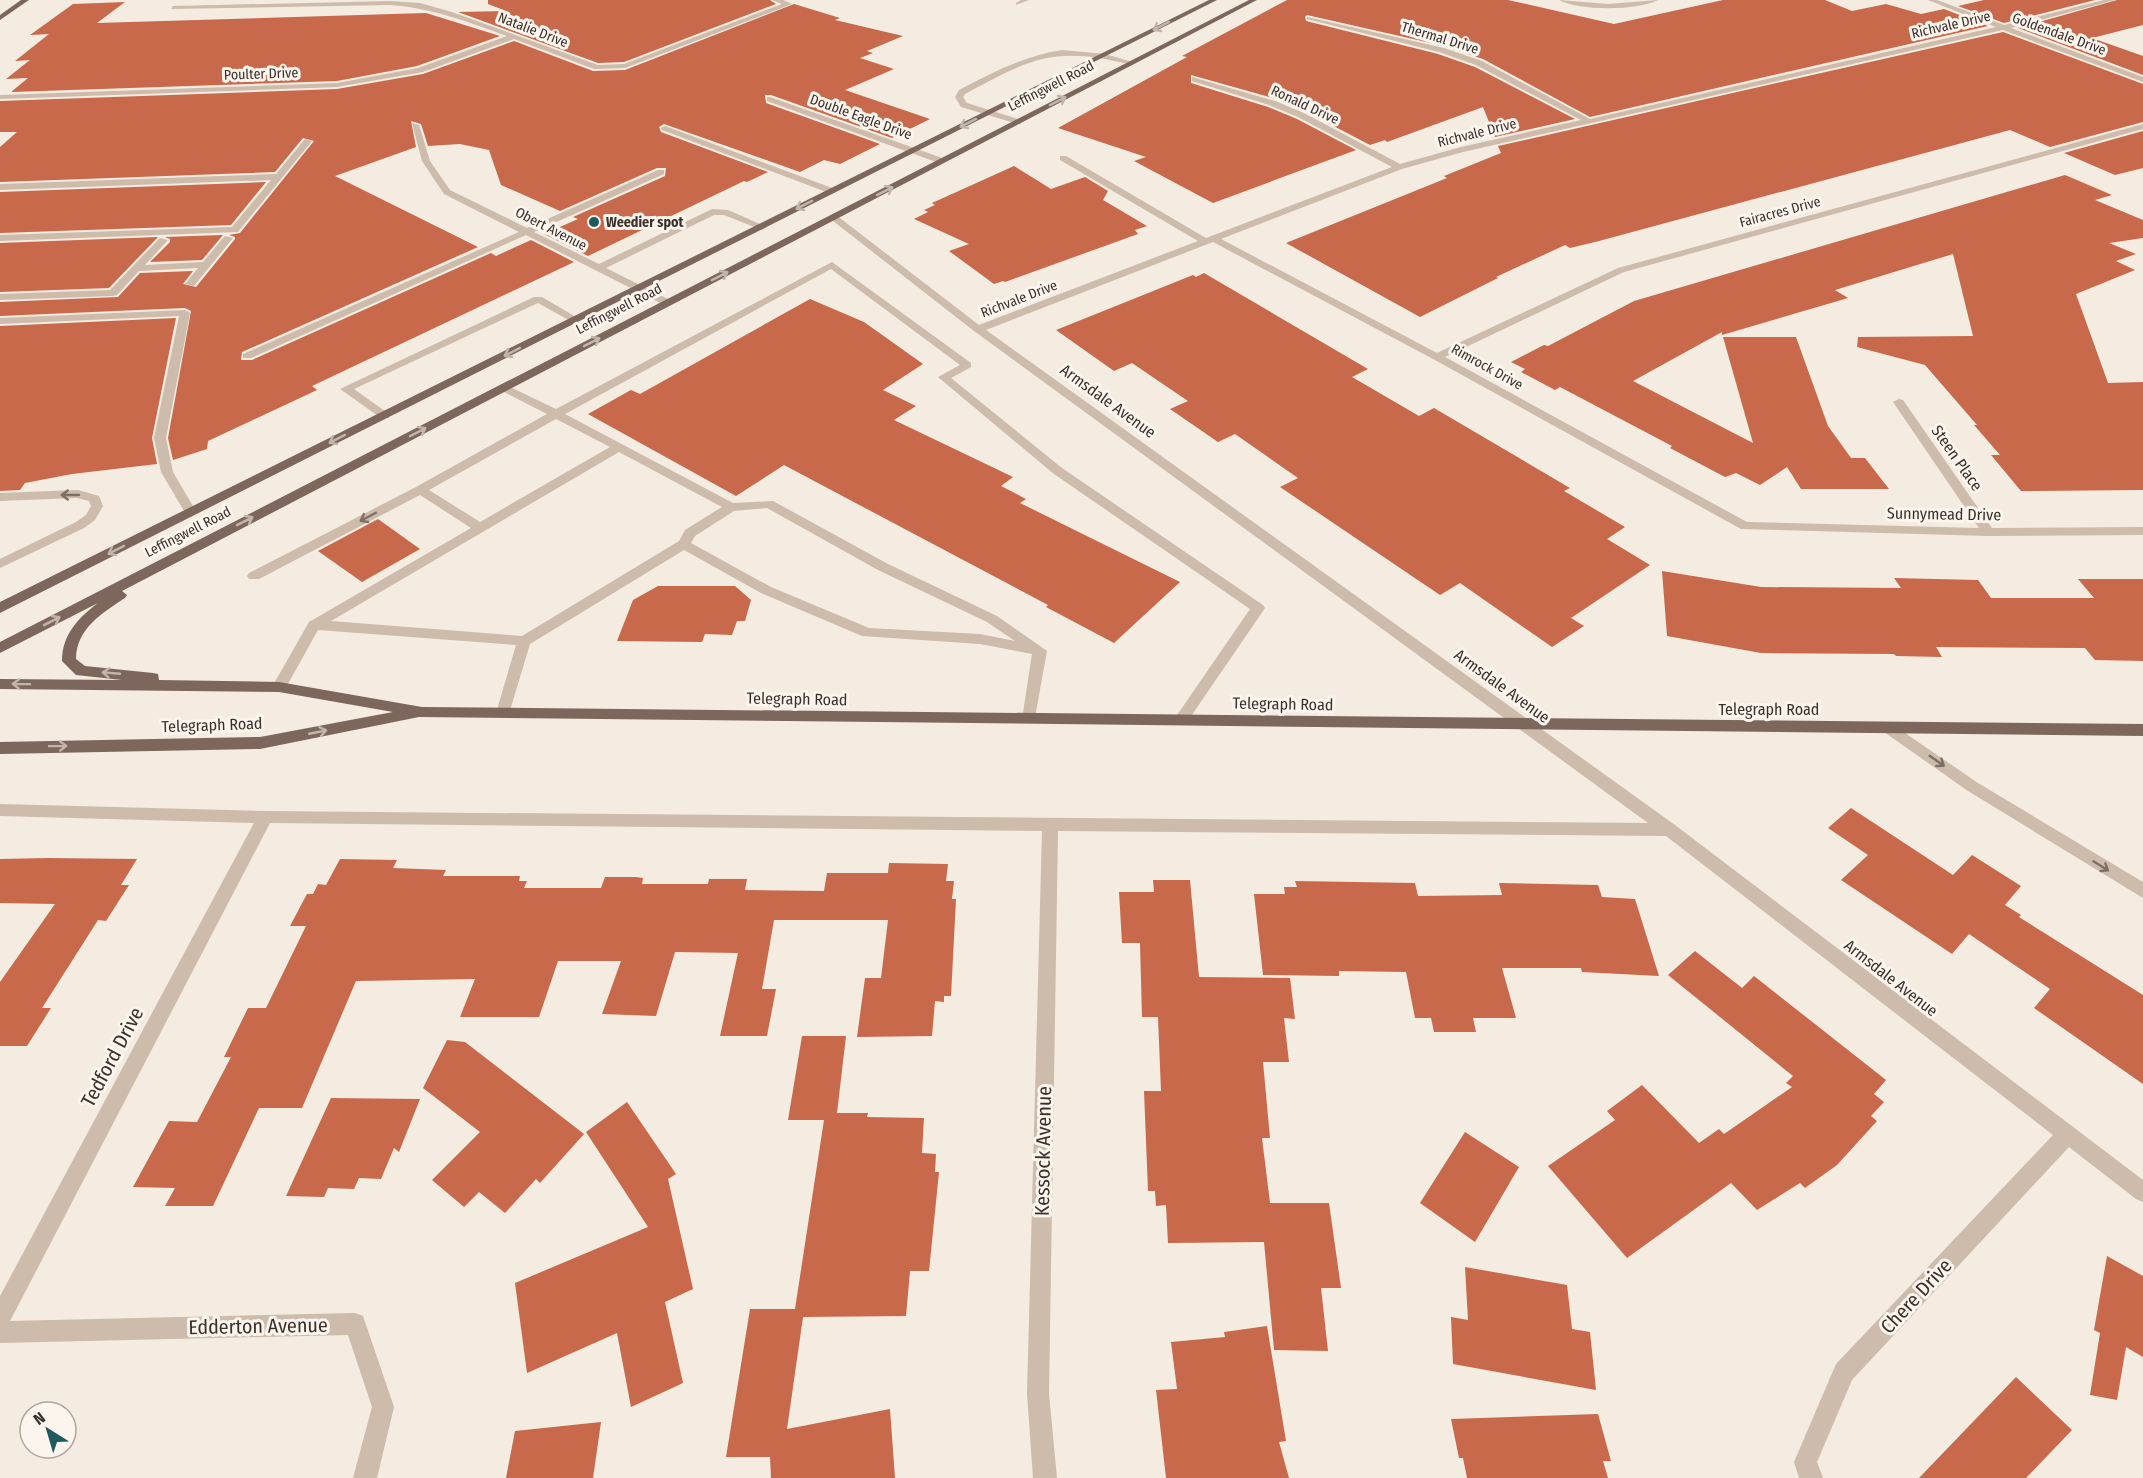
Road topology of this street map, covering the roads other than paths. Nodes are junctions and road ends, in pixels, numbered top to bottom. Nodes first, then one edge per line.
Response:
1 (26, 0) edge
2 (775, 0) edge
3 (1026, 0) edge
4 (1214, 0) edge
5 (1254, 0) edge
6 (1562, 0) edge
7 (1655, 0) edge
8 (1931, 0) edge
9 (2112, 0) edge
10 (1018, 4) dead end
11 (173, 8) dead end
12 (0, 18) edge
13 (1309, 18) dead end
14 (2002, 28) junction
15 (515, 36) junction
16 (1104, 55) junction
17 (1132, 63) junction
18 (1195, 79) dead end
19 (2143, 80) edge
20 (0, 97) edge
21 (770, 99) dead end
22 (989, 112) junction
23 (1588, 121) junction
24 (1018, 122) junction
25 (415, 125) dead end
26 (2143, 126) edge
27 (664, 128) dead end
28 (308, 141) dead end
29 (913, 151) junction
30 (1063, 158) dead end
31 (942, 161) junction
32 (1399, 167) junction
33 (662, 172) dead end
34 (278, 177) junction
35 (0, 187) edge
36 (832, 191) junction
37 (833, 218) junction
38 (762, 227) junction
39 (526, 232) junction
40 (0, 238) edge
41 (228, 238) dead end
42 (163, 240) dead end
43 (1209, 240) junction
44 (206, 265) junction
45 (137, 268) junction
46 (599, 268) junction
47 (190, 284) dead end
48 (639, 288) junction
49 (0, 297) edge
50 (668, 303) junction
51 (576, 320) junction
52 (0, 321) edge
53 (978, 329) junction
54 (247, 356) dead end
55 (1437, 357) junction
56 (504, 388) junction
57 (1899, 402) dead end
58 (556, 414) junction
59 (385, 416) junction
60 (619, 447) junction
61 (420, 490) junction
62 (0, 497) edge
63 (731, 507) junction
64 (191, 513) junction
65 (1745, 526) joint
66 (480, 528) junction
67 (2143, 531) edge
68 (1988, 532) junction
69 (684, 544) junction
70 (193, 548) junction
71 (0, 564) edge
72 (254, 576) dead end
73 (3, 604) edge
74 (314, 625) junction
75 (524, 641) junction
76 (0, 648) edge
77 (1040, 651) junction
78 (0, 684) edge
79 (232, 687) junction
80 (279, 687) junction
81 (422, 712) junction
82 (502, 713) junction
83 (1029, 719) junction
84 (1180, 721) junction
85 (1526, 725) junction
86 (1889, 728) junction
87 (2143, 730) edge
88 (0, 748) edge
89 (0, 810) edge
90 (265, 817) junction
91 (1050, 824) junction
92 (1669, 830) junction
93 (2143, 891) edge
94 (2066, 1136) junction
95 (2143, 1192) edge
96 (0, 1318) edge
97 (0, 1332) edge
98 (365, 1478) edge
99 (1045, 1478) edge
100 (1811, 1478) edge

1 - 12 main road
2 - 15 street, Natalie Drive
3 - 10 street
4 -> 16 main road, Leffingwell Road
5 - 17 main road, Leffingwell Road
6 - 7 street
8 - 14 street, Goldendale Drive
9 - 14 street, Richvale Drive
11 - 15 street, Natalie Drive
13 - 23 street, Thermal Drive
14 - 19 street, Goldendale Drive
14 - 23 street, Richvale Drive
15 - 20 street, Poulter Drive
16 - 17 street
16 - 22 main road, Leffingwell Road
16 - 22 street
24 -> 17 main road, Leffingwell Road
18 - 32 street, Ronald Drive
21 - 29 street, Double Eagle Drive
22 - 24 street
22 -> 29 main road, Leffingwell Road
23 - 32 street, Richvale Drive
24 - 31 main road, Leffingwell Road
25 - 39 street, Obert Avenue
26 - 55 street, Fairacres Drive
27 - 36 street
28 - 34 street
29 - 31 street, Double Eagle Drive
29 - 36 main road, Leffingwell Road
30 - 43 street, Rimrock Drive
37 -> 31 main road, Leffingwell Road
32 - 43 street, Richvale Drive
33 - 39 street
34 - 35 street
34 - 40 street
36 -> 38 main road, Leffingwell Road
50 -> 37 main road, Leffingwell Road
37 - 53 street, Armsdale Avenue
38 - 46 street
38 - 48 main road, Leffingwell Road
39 - 46 street, Obert Avenue
39 - 54 street
41 - 44 street
42 - 45 street
43 - 53 street, Richvale Drive
43 - 55 street, Rimrock Drive
44 - 45 street
44 - 47 street
45 - 49 street
46 - 48 street, Obert Avenue
48 - 50 street, Obert Avenue
48 - 51 main road, Leffingwell Road
56 -> 50 main road, Leffingwell Road
51 -> 59 main road, Leffingwell Road
51 - 59 street
52 - 64 street
53 - 85 street, Armsdale Avenue
55 - 65 street, Rimrock Drive
56 - 58 street
70 -> 56 main road, Leffingwell Road
57 - 68 street, Steen Place
58 - 60 street
58 - 61 street
58 - 84 street
59 -> 64 main road, Leffingwell Road
60 - 63 street
60 - 66 street
61 - 66 street
61 -> 72 street
71 -> 62 street
63 - 69 street
63 - 77 street
64 -> 73 main road, Leffingwell Road
65 - 68 street, Sunnymead Drive
66 - 74 street
67 - 68 street, Sunnymead Drive
69 - 75 street
69 - 77 street
76 -> 70 main road, Leffingwell Road
79 -> 70 main road
74 - 75 street
74 - 80 street
75 - 82 street
77 - 83 street
79 -> 78 main road, Telegraph Road
79 - 80 main road, Telegraph Road
80 - 81 main road, Telegraph Road
81 - 82 main road, Telegraph Road
88 -> 81 main road, Telegraph Road
82 - 83 main road, Telegraph Road
83 - 84 main road, Telegraph Road
84 - 85 main road, Telegraph Road
85 - 86 main road, Telegraph Road
85 - 92 street, Armsdale Avenue
86 - 87 main road, Telegraph Road
86 -> 93 street
89 - 90 street
90 - 91 street
90 - 96 street, Tedford Drive
91 - 92 street
91 - 99 street, Kessock Avenue
92 - 94 street, Armsdale Avenue
94 - 95 street, Armsdale Avenue
94 - 100 street, Chere Drive
97 - 98 street, Edderton Avenue

